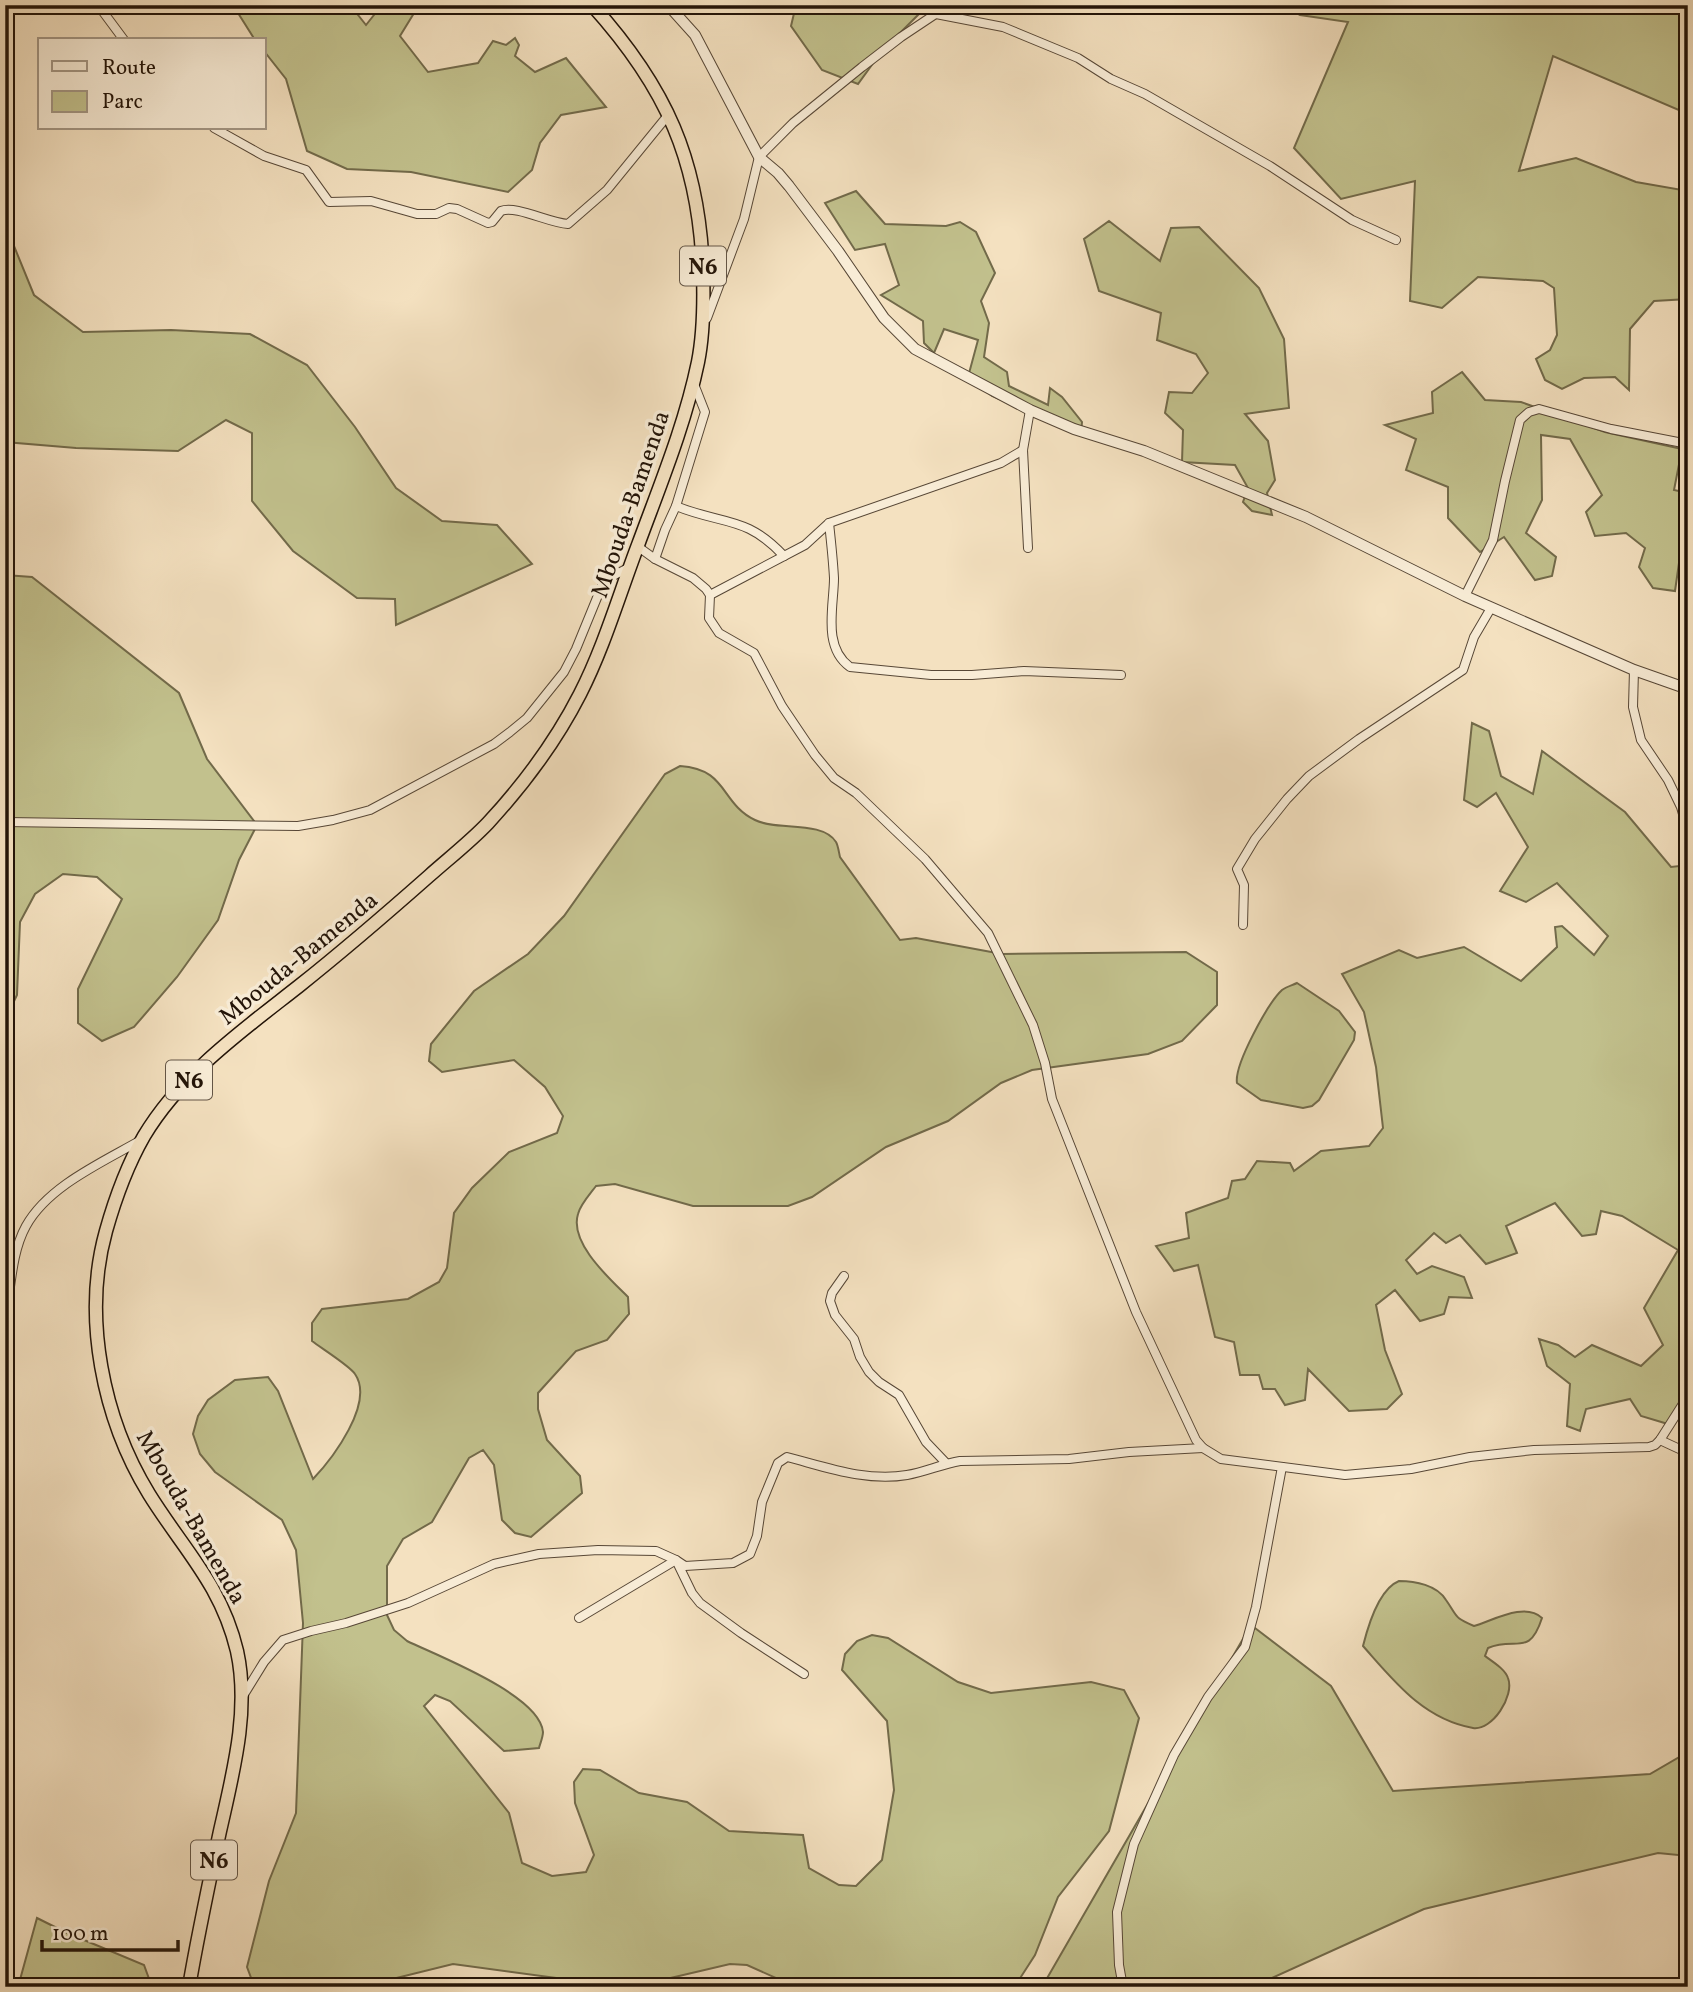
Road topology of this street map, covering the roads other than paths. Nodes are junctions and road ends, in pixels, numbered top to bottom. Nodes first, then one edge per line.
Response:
1 (98, 5) edge
2 (592, 5) edge
3 (668, 5) edge
4 (949, 5) edge
5 (936, 14) junction
6 (122, 38) edge
7 (669, 114) junction
8 (218, 130) edge
9 (760, 157) junction
10 (1396, 240) dead end
11 (703, 328) junction
12 (693, 382) junction
13 (1030, 410) junction
14 (1688, 444) edge
15 (1023, 450) junction
16 (676, 506) junction
17 (829, 523) junction
18 (637, 546) junction
19 (1028, 548) dead end
20 (785, 556) junction
21 (655, 559) junction
22 (630, 567) junction
23 (710, 595) junction
24 (1465, 596) junction
25 (1491, 608) junction
26 (1634, 670) junction
27 (1121, 675) dead end
28 (1688, 689) edge
29 (5, 822) edge
30 (1688, 831) edge
31 (1243, 925) dead end
32 (142, 1139) junction
33 (844, 1276) dead end
34 (5, 1320) edge
35 (1688, 1396) edge
36 (1660, 1440) junction
37 (1203, 1448) junction
38 (1688, 1453) edge
39 (946, 1463) junction
40 (1282, 1467) junction
41 (676, 1560) junction
42 (579, 1618) dead end
43 (804, 1674) dead end
44 (242, 1698) junction
45 (188, 1987) edge
46 (1123, 1987) edge

1 - 6 street
2 - 7 highway, Mbouda-Bamenda / N6
3 - 9 street
4 - 5 street
5 - 9 street
5 - 10 street
7 - 8 street
7 - 11 highway, Mbouda-Bamenda / N6
9 - 11 street
9 - 13 street
11 - 12 highway, Mbouda-Bamenda / N6
12 - 16 street
12 - 18 highway, Mbouda-Bamenda / N6
13 - 15 street
13 - 24 street
14 - 24 street
15 - 17 street
15 - 19 street
16 - 20 street
16 - 21 street
17 - 20 street
17 - 27 street
18 - 21 street
18 - 22 highway, Mbouda-Bamenda / N6
20 - 23 street
21 - 23 street
22 - 29 street
22 - 32 highway, Mbouda-Bamenda / N6
23 - 37 street
24 - 25 street
25 - 26 street
25 - 31 street
26 - 28 street
26 - 30 street
32 - 34 street
32 - 44 highway, Mbouda-Bamenda / N6
33 - 39 street
35 - 36 street
36 - 38 street
36 - 40 street
37 - 39 street
37 - 40 street
39 - 41 street
40 - 46 street
41 - 42 street
41 - 43 street
41 - 44 street
44 - 45 highway, Mbouda-Bamenda / N6

